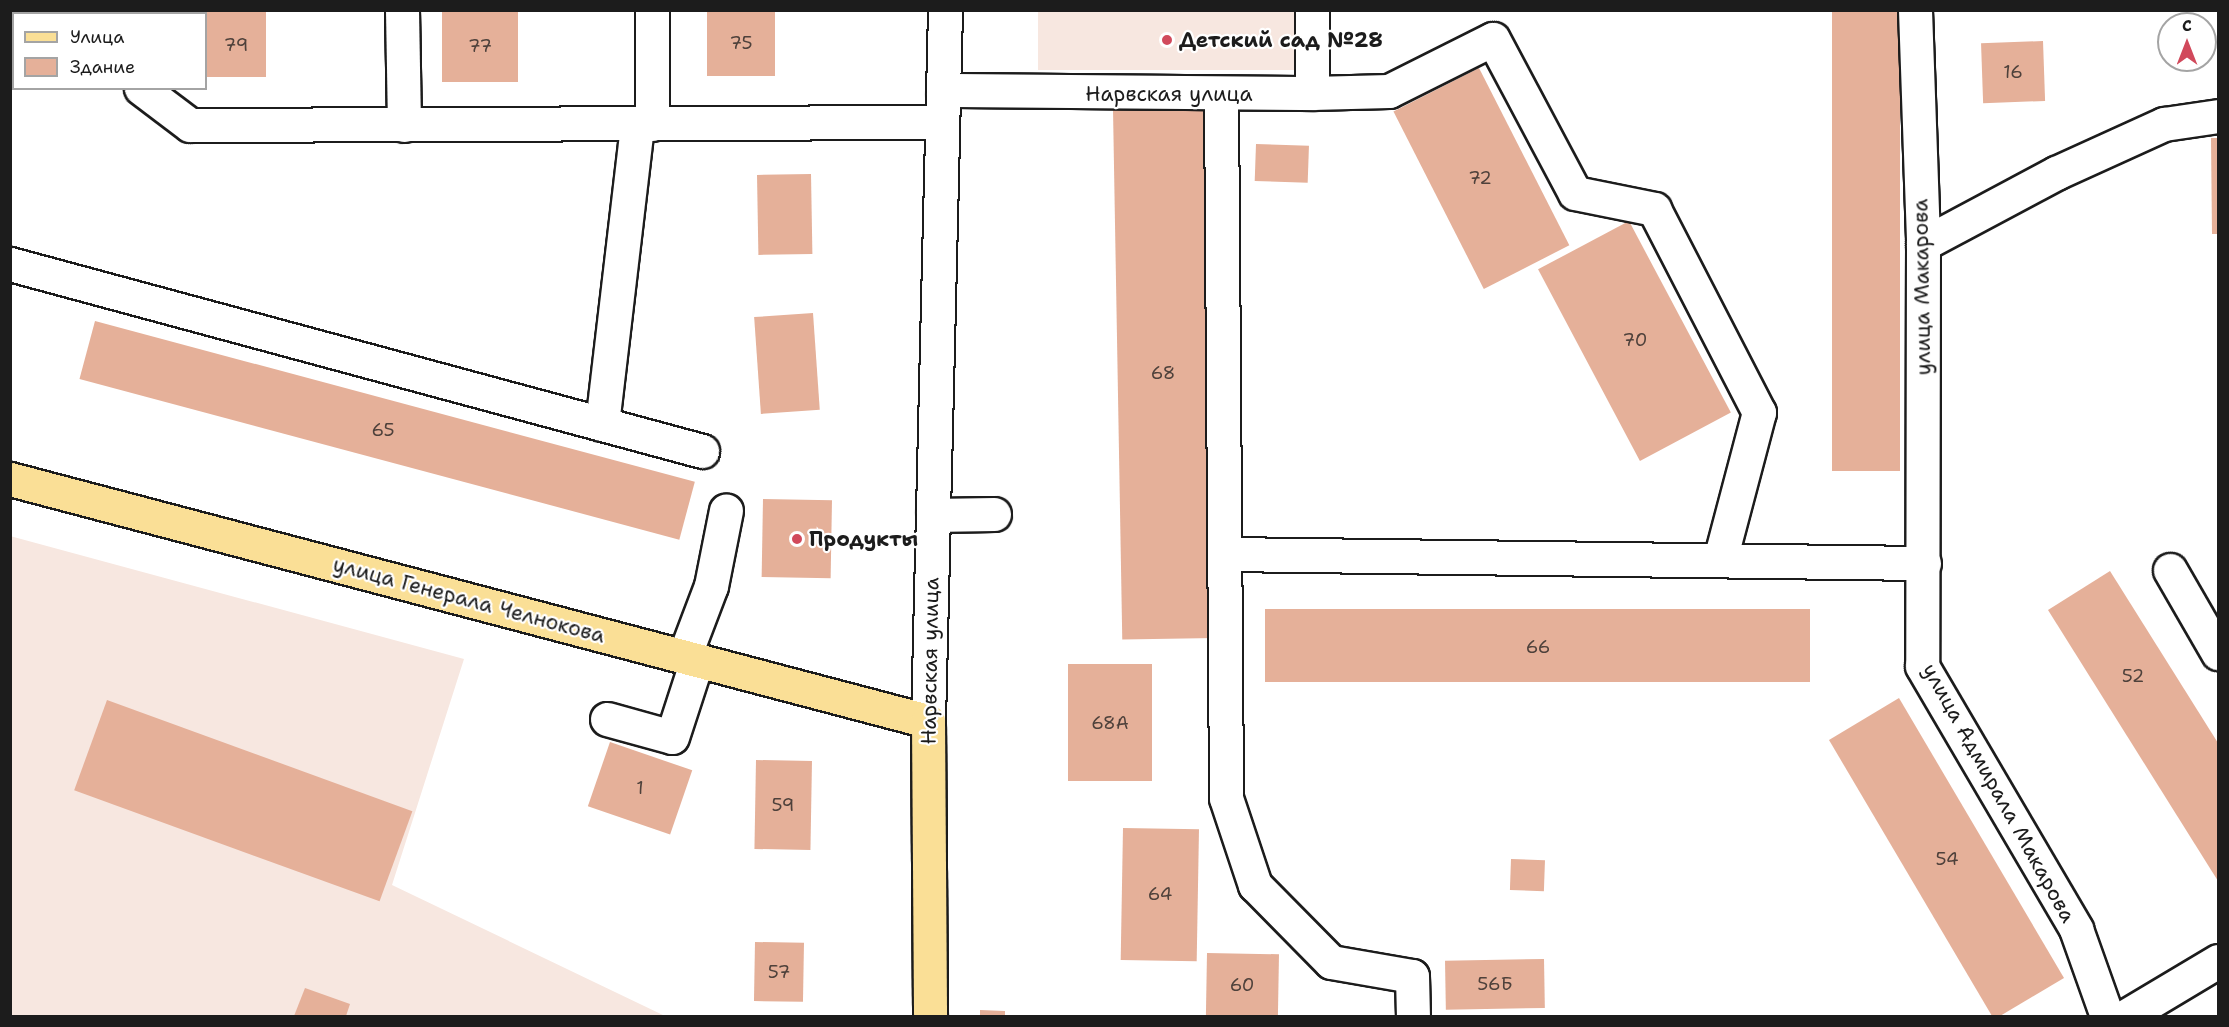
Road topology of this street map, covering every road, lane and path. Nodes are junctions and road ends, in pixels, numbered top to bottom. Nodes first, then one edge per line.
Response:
1 (402, 10) edge
2 (652, 10) edge
3 (945, 10) edge
4 (1312, 10) edge
5 (1915, 10) edge
6 (943, 90) junction
7 (149, 91) edge
8 (1312, 93) junction
9 (1221, 96) junction
10 (2218, 116) edge
11 (942, 122) junction
12 (645, 124) junction
13 (404, 125) junction
14 (1923, 244) junction
15 (10, 264) edge
16 (602, 424) junction
17 (702, 451) dead end
18 (10, 479) edge
19 (726, 510) dead end
20 (994, 514) dead end
21 (933, 515) junction
22 (1225, 554) junction
23 (1720, 561) junction
24 (1924, 564) junction
25 (2170, 570) dead end
26 (2218, 653) edge
27 (691, 659) junction
28 (607, 719) dead end
29 (928, 721) junction
30 (2218, 962) edge
31 (930, 1017) edge
32 (1413, 1017) edge
33 (2107, 1017) edge
34 (2126, 1017) edge

1 - 13 street
2 - 12 street
3 - 6 street, Нарвская улица
4 - 8 street
5 - 14 street, улица Макарова
6 - 9 street, Нарвская улица
6 - 11 street, Нарвская улица
7 - 13 street
8 - 9 street, Нарвская улица
8 - 23 street, Нарвская улица
9 - 22 street
10 - 14 street
11 - 12 street
11 - 21 street, Нарвская улица
12 - 13 street
12 - 16 street
14 - 24 street, улица Макарова
15 - 16 street
16 - 17 street
18 - 27 main road, улица Генерала Челнокова
19 - 27 street
20 - 21 street
21 - 29 street, Нарвская улица
22 - 23 street
22 - 32 street
23 - 24 street
24 - 33 street, улица Адмирала Макарова
25 - 26 street
27 - 28 street
27 - 29 main road, улица Генерала Челнокова
29 - 31 main road, Нарвская улица
30 - 34 street

